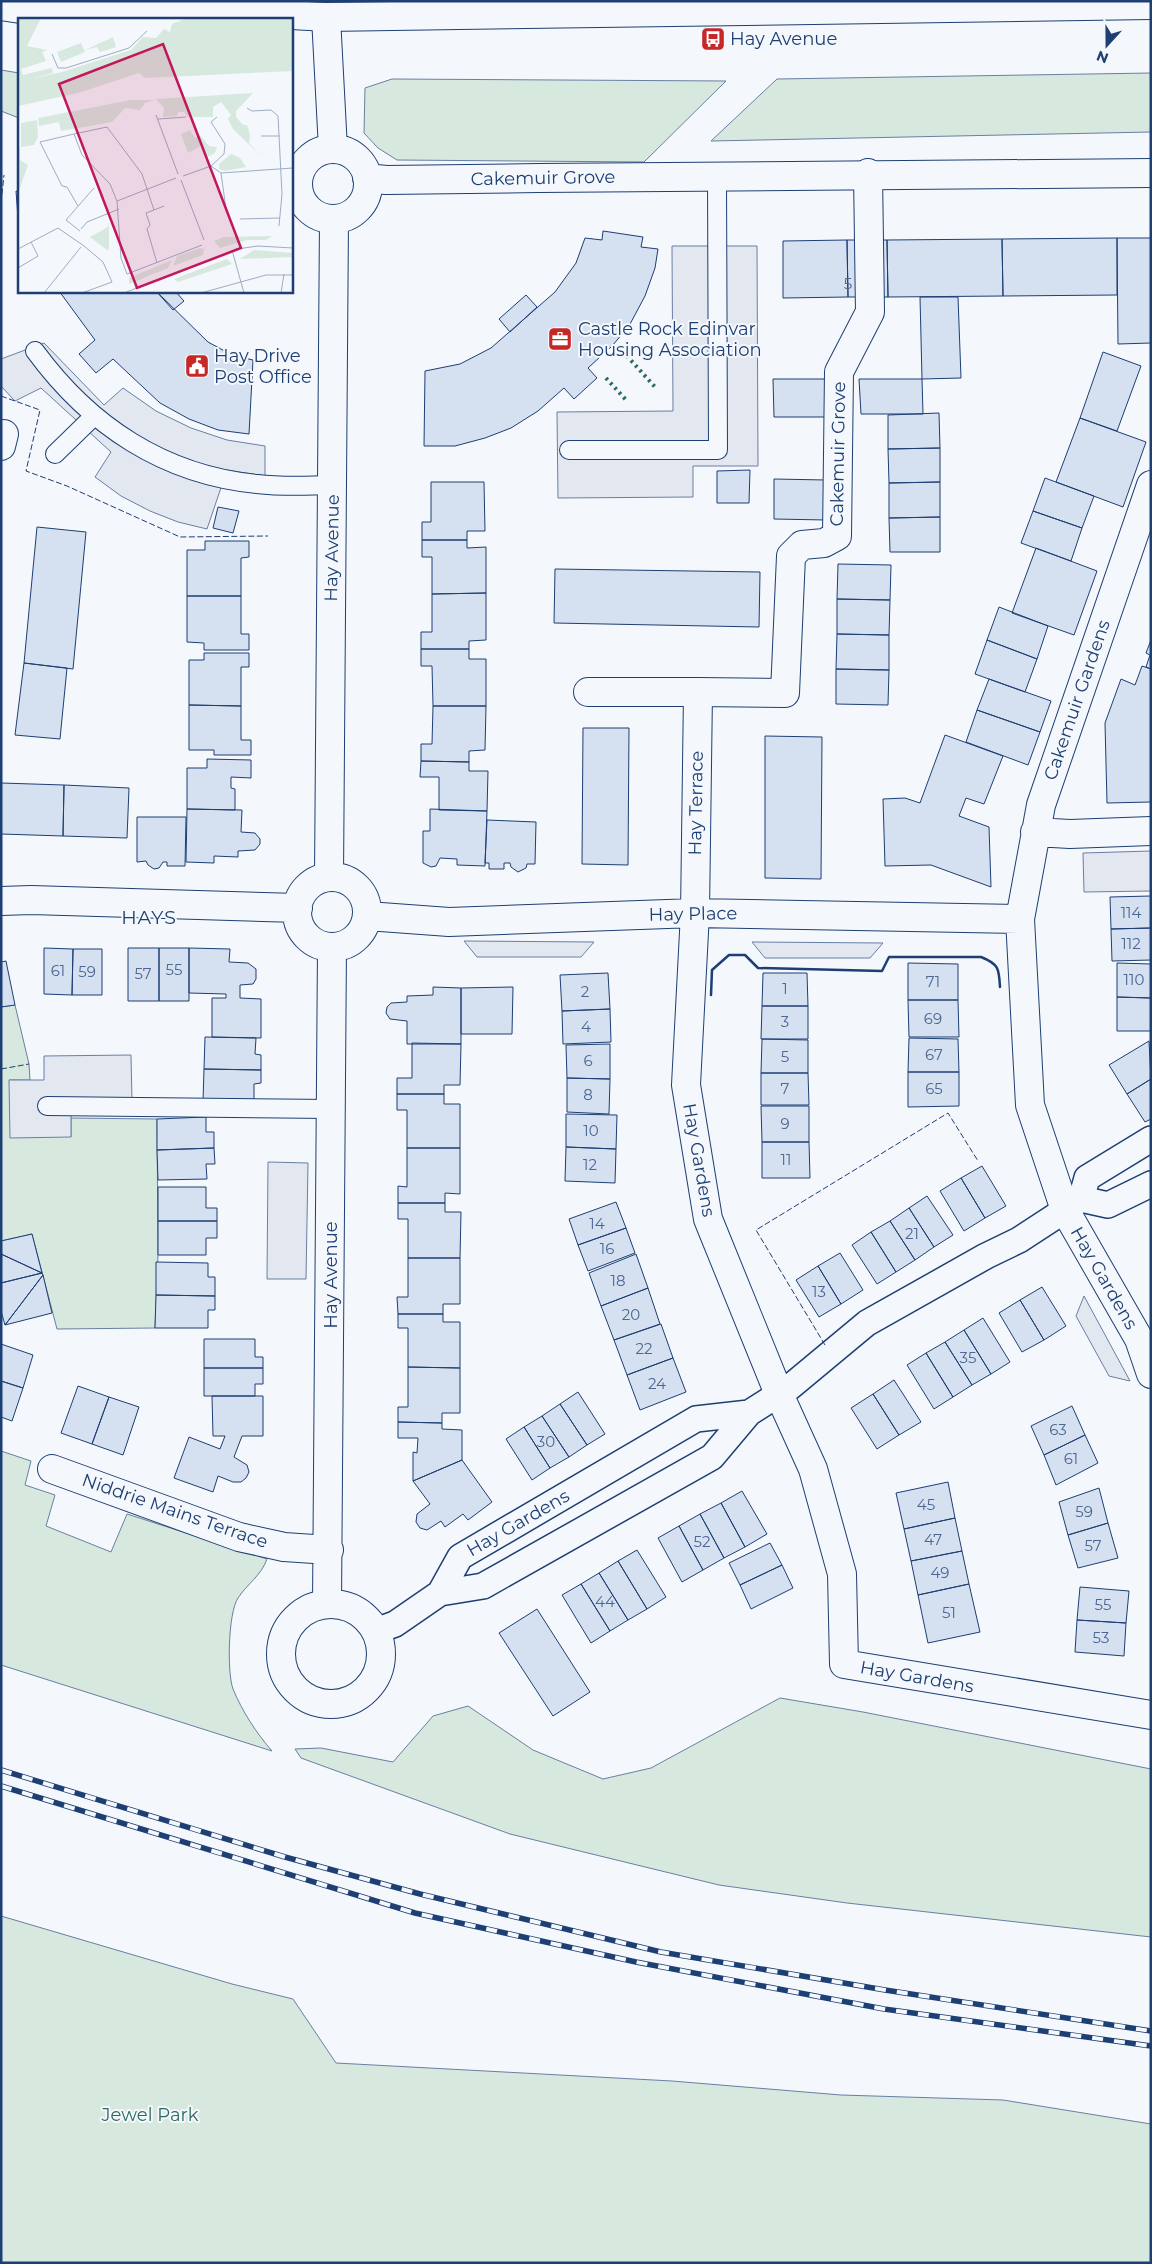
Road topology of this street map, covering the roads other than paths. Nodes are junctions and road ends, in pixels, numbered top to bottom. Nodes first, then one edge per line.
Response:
1 (1151, 5) edge
2 (1, 6) edge
3 (94, 8) edge
4 (326, 17) junction
5 (333, 149) junction
6 (868, 173) junction
7 (1151, 173) edge
8 (717, 177) junction
9 (367, 178) junction
10 (295, 185) edge
11 (334, 219) junction
12 (36, 352) dead end
13 (94, 416) junction
14 (569, 450) dead end
15 (55, 454) dead end
16 (333, 485) junction
17 (1151, 485) edge
18 (588, 692) dead end
19 (698, 692) junction
20 (1151, 831) edge
21 (1035, 832) junction
22 (329, 877) junction
23 (1, 901) edge
24 (298, 908) junction
25 (695, 913) junction
26 (367, 916) junction
27 (1020, 919) junction
28 (332, 947) junction
29 (47, 1106) dead end
30 (331, 1109) junction
31 (1151, 1139) edge
32 (1151, 1184) edge
33 (1073, 1204) junction
34 (1151, 1374) edge
35 (779, 1394) junction
36 (749, 1413) junction
37 (52, 1469) dead end
38 (329, 1550) junction
39 (440, 1593) junction
40 (328, 1604) junction
41 (376, 1631) junction
42 (1151, 1715) edge

1 - 4 street
2 - 3 street
3 - 4 street
4 - 5 street
5 - 9 street
5 - 10 street
6 - 7 street, Cakemuir Grove
6 - 8 street, Cakemuir Grove
6 - 19 street, Cakemuir Grove
8 - 9 street, Cakemuir Grove
8 - 14 lane
9 - 11 street
10 - 11 street
11 - 16 street, Hay Avenue
12 - 13 lane
13 - 15 lane
13 - 16 lane
16 - 22 street, Hay Avenue
17 - 21 street, Cakemuir Gardens
18 - 19 street
19 - 25 street, Hay Terrace
20 - 21 street
21 - 27 street, Cakemuir Gardens
22 - 24 street
22 - 26 street
23 - 24 street
24 - 28 street
25 - 26 street, Hay Place
25 - 27 street, Hay Place
25 - 35 street, Hay Gardens
26 - 28 street
27 - 33 street, Hay Gardens
28 - 30 street, Hay Avenue
29 - 30 lane
30 - 38 street, Hay Avenue
31 - 33 street
32 - 33 street
33 - 34 street, Hay Gardens
33 - 35 street, Hay Gardens
35 - 36 street, Hay Gardens
35 - 42 street, Hay Gardens
36 - 39 street, Hay Gardens
36 - 39 street, Hay Gardens
37 - 38 street, Niddrie Mains Terrace
38 - 40 street, Hay Avenue
39 - 41 street, Hay Gardens
40 - 41 street
40 - 41 street

